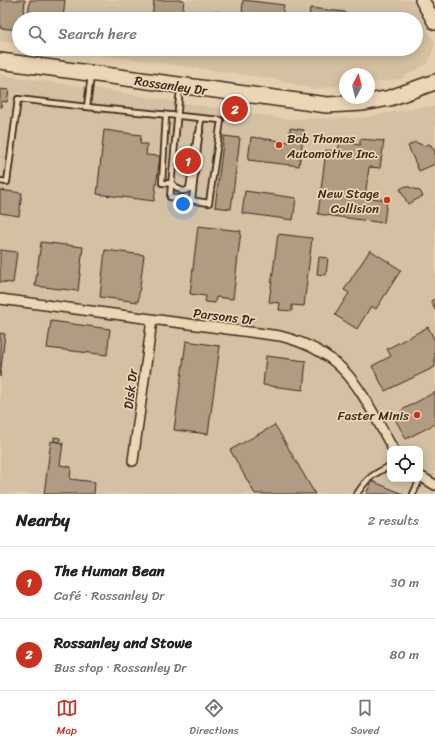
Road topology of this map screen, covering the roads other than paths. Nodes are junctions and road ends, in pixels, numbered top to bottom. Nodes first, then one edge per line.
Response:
1 (422, 0) edge
2 (435, 24) edge
3 (0, 61) edge
4 (91, 74) junction
5 (435, 82) edge
6 (180, 87) junction
7 (87, 107) junction
8 (166, 115) junction
9 (178, 116) junction
10 (201, 118) junction
11 (200, 132) junction
12 (0, 181) edge
13 (171, 184) junction
14 (192, 200) junction
15 (0, 299) edge
16 (152, 320) junction
17 (391, 446) edge
18 (134, 461) dead end
19 (387, 468) edge
20 (423, 479) edge
21 (418, 482) edge
22 (435, 485) edge
23 (357, 494) edge
24 (413, 494) edge

1 - 2 main road
3 - 4 main road, Rossanley Dr
4 - 6 main road, Rossanley Dr
4 - 7 lane
5 - 6 main road, Rossanley Dr
6 - 9 lane
7 - 8 lane
7 - 12 lane
8 - 9 lane
8 - 13 lane
9 - 10 lane
9 - 13 lane
10 - 11 lane
10 - 14 lane
11 - 13 lane
11 - 14 lane
13 - 14 lane
15 - 16 street, Parsons Dr
16 - 17 street, Parsons Dr
16 - 18 street, Disk Dr
19 - 23 lane
20 - 22 street
21 - 24 lane

